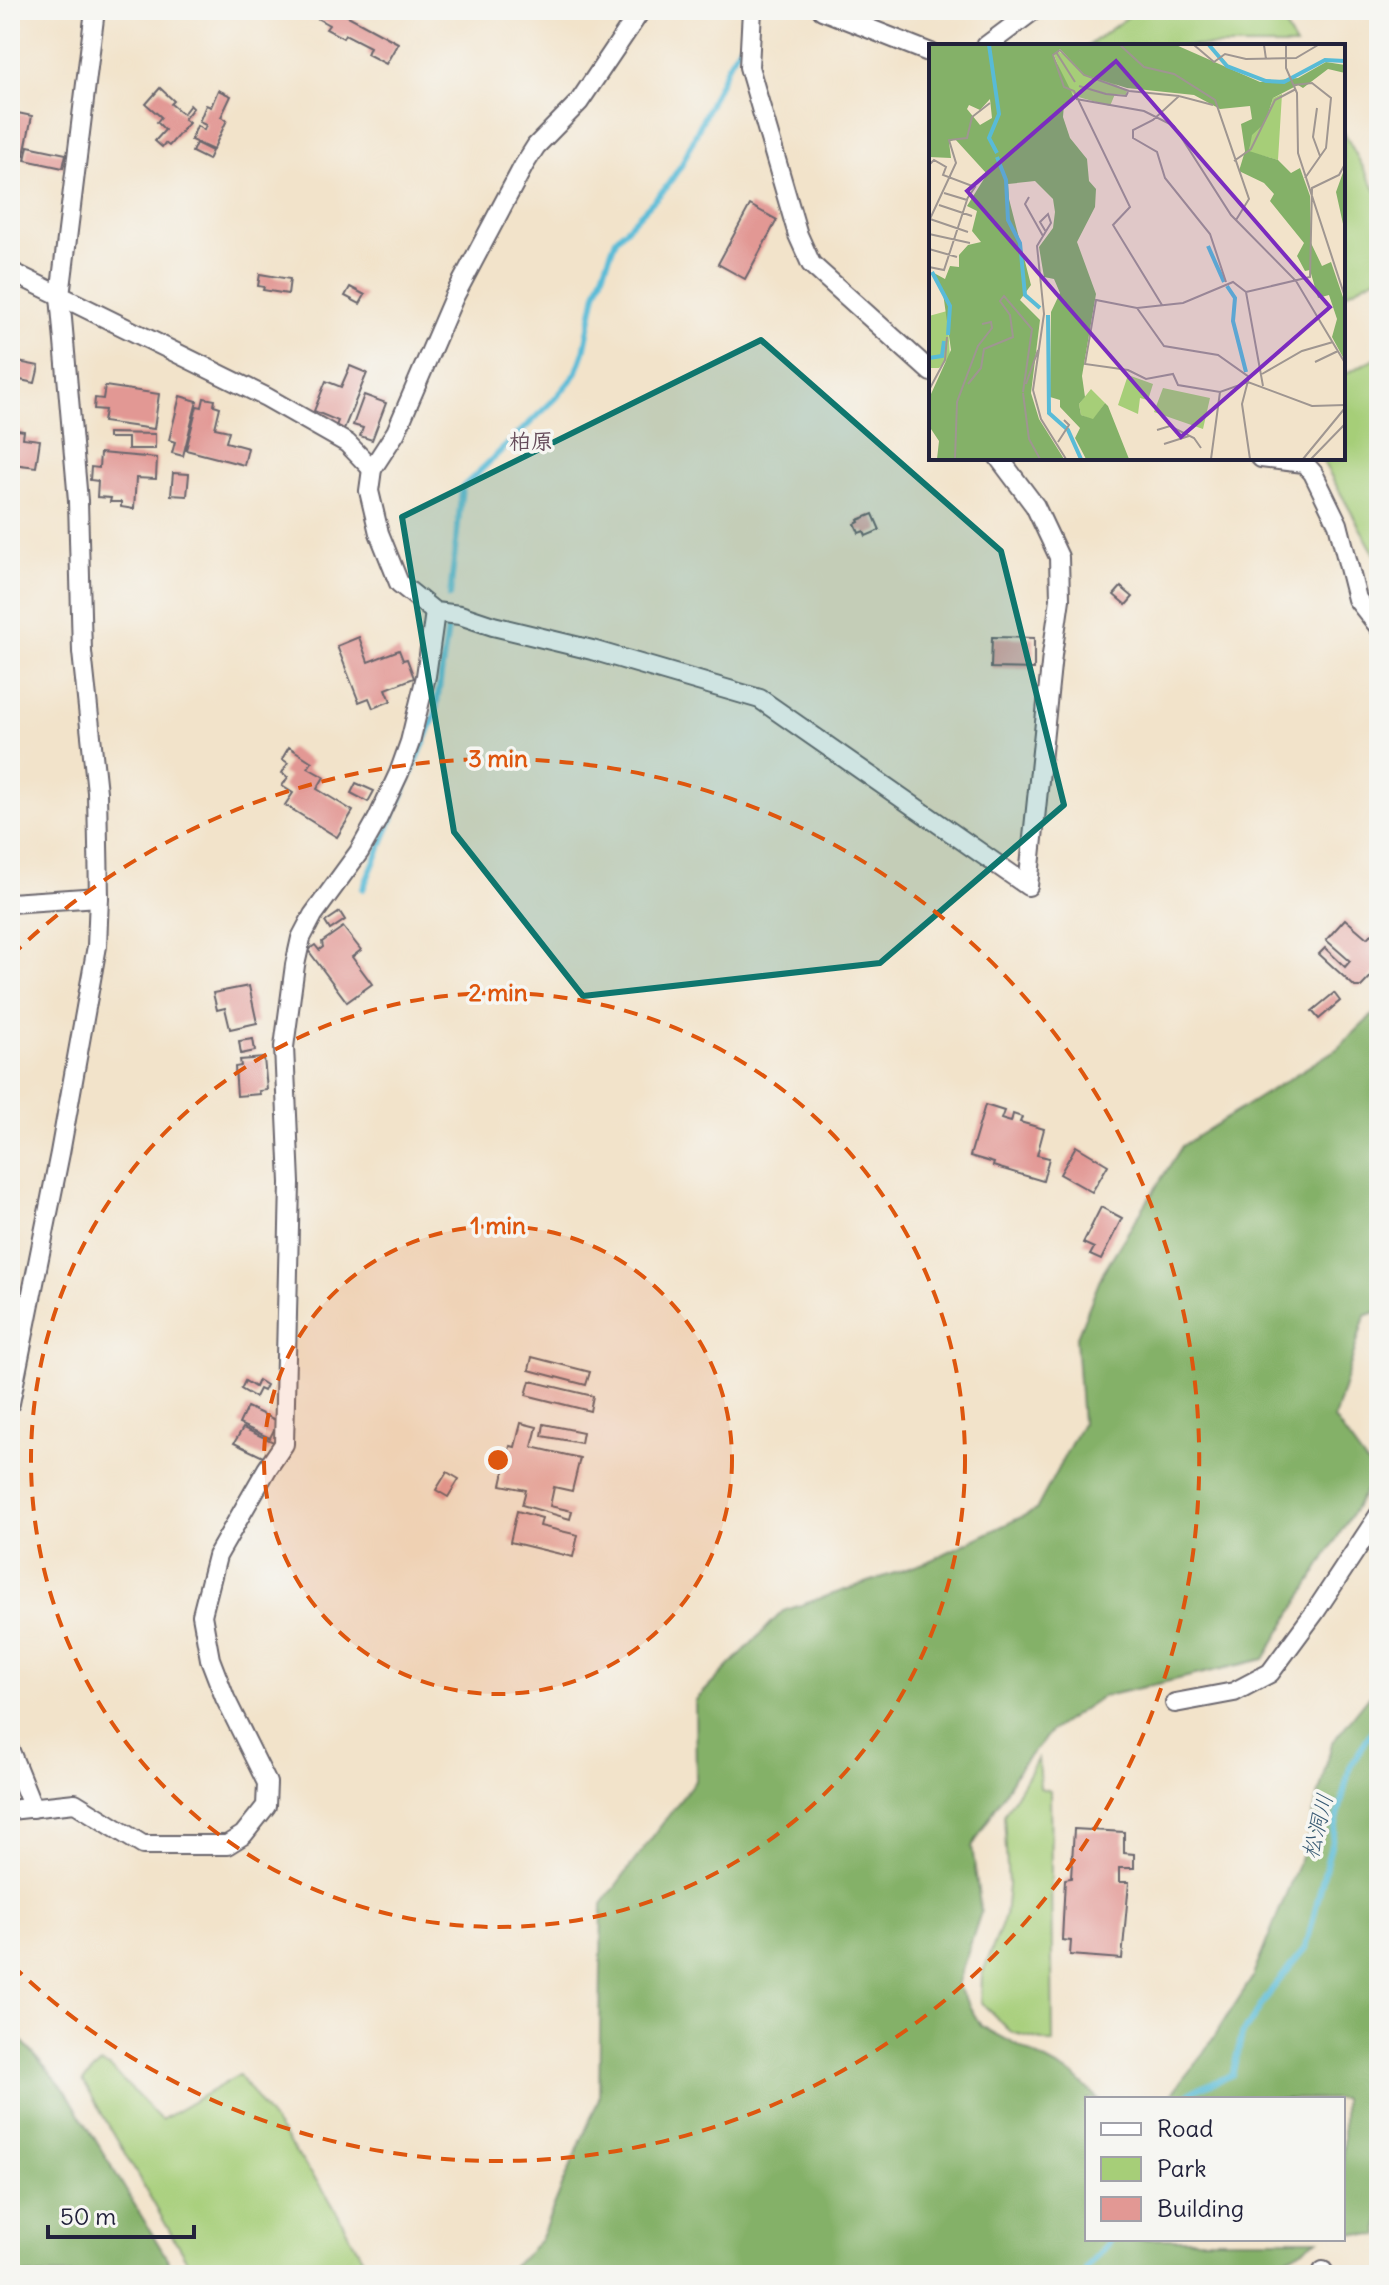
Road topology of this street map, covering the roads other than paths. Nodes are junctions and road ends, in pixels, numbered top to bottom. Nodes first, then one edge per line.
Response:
1 (95, 10) edge
2 (641, 10) edge
3 (752, 10) edge
4 (822, 10) edge
5 (1034, 10) edge
6 (989, 44) edge
7 (929, 52) edge
8 (10, 271) edge
9 (60, 296) junction
10 (929, 370) edge
11 (1000, 460) edge
12 (1278, 460) edge
13 (372, 469) junction
14 (435, 612) junction
15 (1379, 627) edge
16 (99, 897) junction
17 (10, 903) edge
18 (10, 1403) edge
19 (1379, 1515) edge
20 (1175, 1703) dead end
21 (10, 1751) edge
22 (33, 1808) junction
23 (10, 1810) edge

1 - 9 street
2 - 13 street
3 - 10 street
4 - 7 street
5 - 6 street
8 - 9 street
9 - 13 street
9 - 16 street
11 - 14 street
12 - 15 street
13 - 14 street
14 - 22 street
16 - 17 street
16 - 18 street
19 - 20 street
21 - 22 street
22 - 23 street

